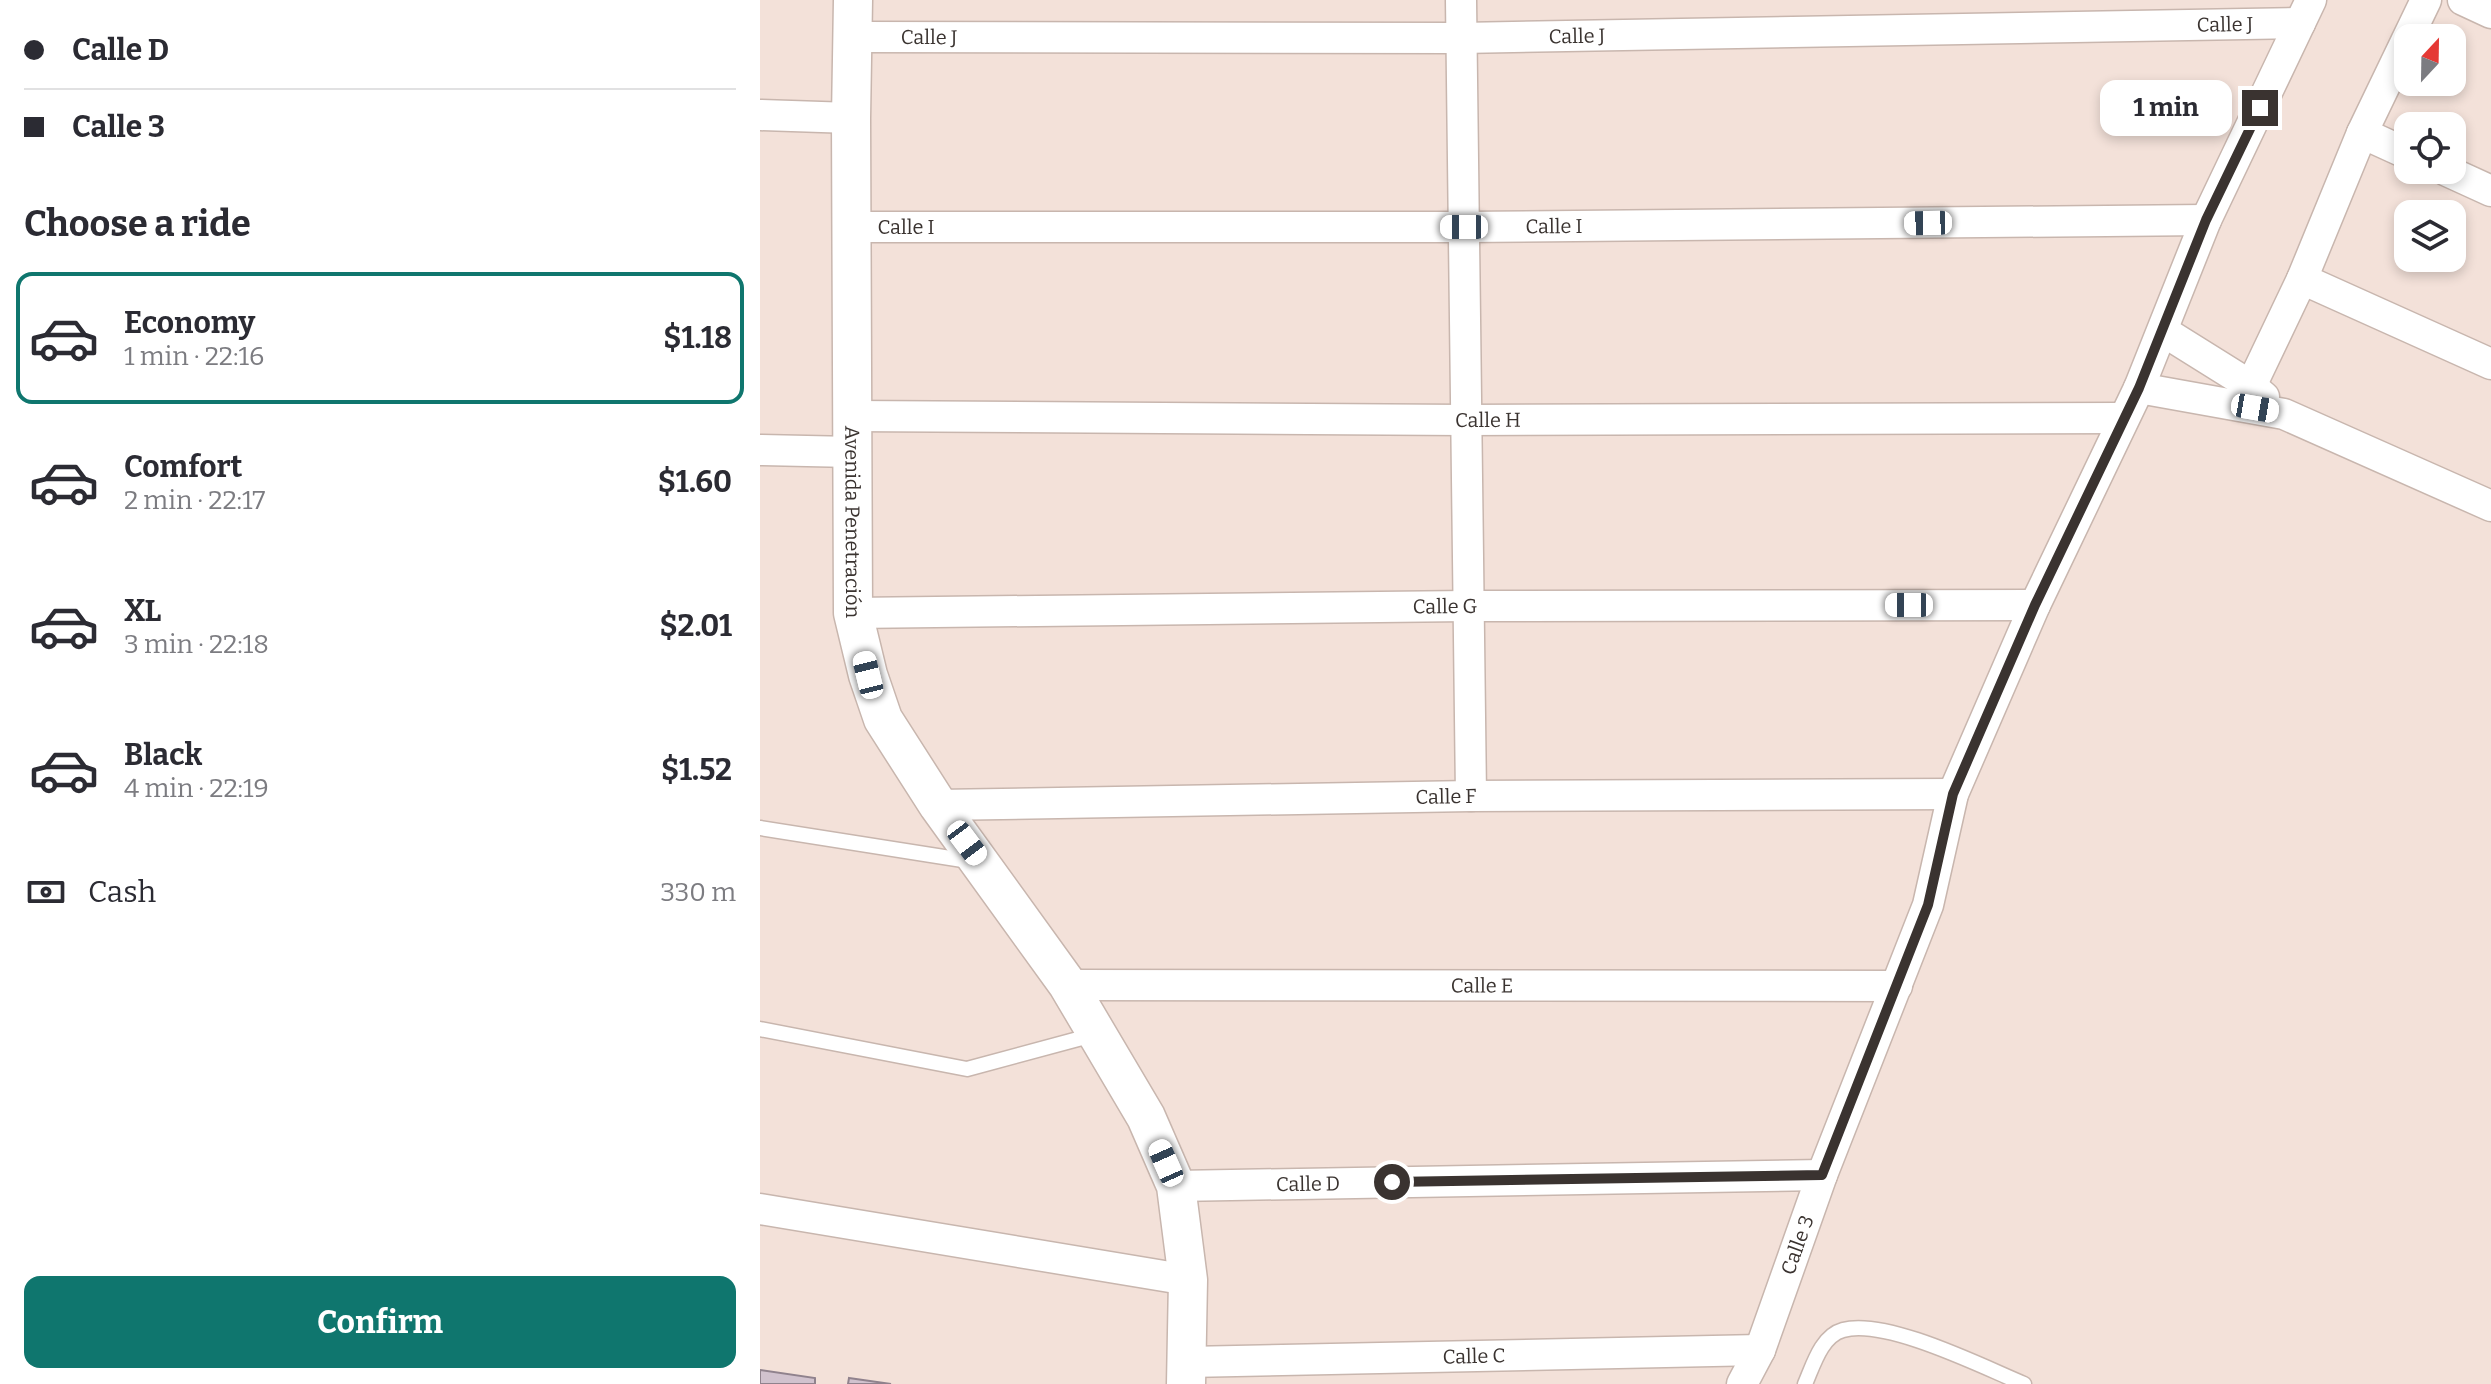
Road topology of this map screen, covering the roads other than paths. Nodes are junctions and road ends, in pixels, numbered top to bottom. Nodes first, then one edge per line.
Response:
1 (853, 0) edge
2 (1461, 0) edge
3 (2426, 0) edge
4 (2463, 0) edge
5 (2306, 12) edge
6 (2491, 13) edge
7 (853, 37) junction
8 (1461, 38) junction
9 (760, 115) edge
10 (851, 118) junction
11 (2362, 133) junction
12 (2394, 148) edge
13 (2466, 180) edge
14 (2491, 191) edge
15 (2206, 220) junction
16 (852, 227) junction
17 (1464, 227) junction
18 (2302, 279) junction
19 (2163, 331) junction
20 (2491, 364) edge
21 (2251, 386) junction
22 (2139, 388) junction
23 (2284, 414) junction
24 (2123, 418) junction
25 (1465, 420) junction
26 (852, 434) junction
27 (760, 450) edge
28 (2491, 506) edge
29 (2035, 605) junction
30 (1467, 606) junction
31 (853, 613) junction
32 (1953, 794) junction
33 (1471, 796) junction
34 (938, 805) junction
35 (760, 828) edge
36 (981, 862) junction
37 (1068, 985) junction
38 (1897, 986) junction
39 (760, 1029) edge
40 (1097, 1034) junction
41 (1822, 1175) junction
42 (1176, 1186) junction
43 (760, 1209) edge
44 (1188, 1280) junction
45 (1760, 1350) junction
46 (1187, 1373) edge
47 (1742, 1384) edge
48 (1805, 1384) edge
49 (2024, 1384) edge

1 - 7 street, Avenida Penetración
2 - 8 street
3 - 11 street
4 - 6 street
5 - 8 street, Calle J
5 - 15 street, Calle 3
7 - 8 street, Calle J
7 - 10 street, Avenida Penetración
8 - 17 street
9 - 10 street
10 - 16 street, Avenida Penetración
11 - 12 street
11 - 18 street
13 - 14 street
15 - 17 street, Calle I
15 - 19 street, Calle 3
16 - 17 street, Calle I
16 - 26 street, Avenida Penetración
17 - 25 street
18 - 20 street
18 - 21 street
19 - 21 street
19 - 22 street, Calle 3
21 - 23 street
22 - 23 street
22 - 24 street, Calle 3
23 - 28 street
24 - 25 street, Calle H
24 - 29 street, Calle 3
25 - 26 street, Calle H
25 - 30 street
26 - 27 street, Calle H
26 - 31 street, Avenida Penetración
29 - 30 street, Calle G
29 - 32 street, Calle 3
30 - 31 street, Calle G
30 - 33 street
31 - 34 street, Avenida Penetración
32 - 33 street, Calle F
32 - 38 street, Calle 3
33 - 34 street, Calle F
34 - 36 street, Avenida Penetración
35 - 36 lane
36 - 37 street, Avenida Penetración
37 - 38 street, Calle E
37 - 40 street, Avenida Penetración
38 - 41 street, Calle 3
39 - 40 lane
40 - 42 street, Avenida Penetración
41 - 42 street, Calle D
41 - 45 street, Calle 3
42 - 44 street, Avenida Penetración
43 - 44 street
44 - 46 street, Avenida Penetración
45 - 46 street, Calle C
45 - 47 street, Calle 3
48 - 49 lane

